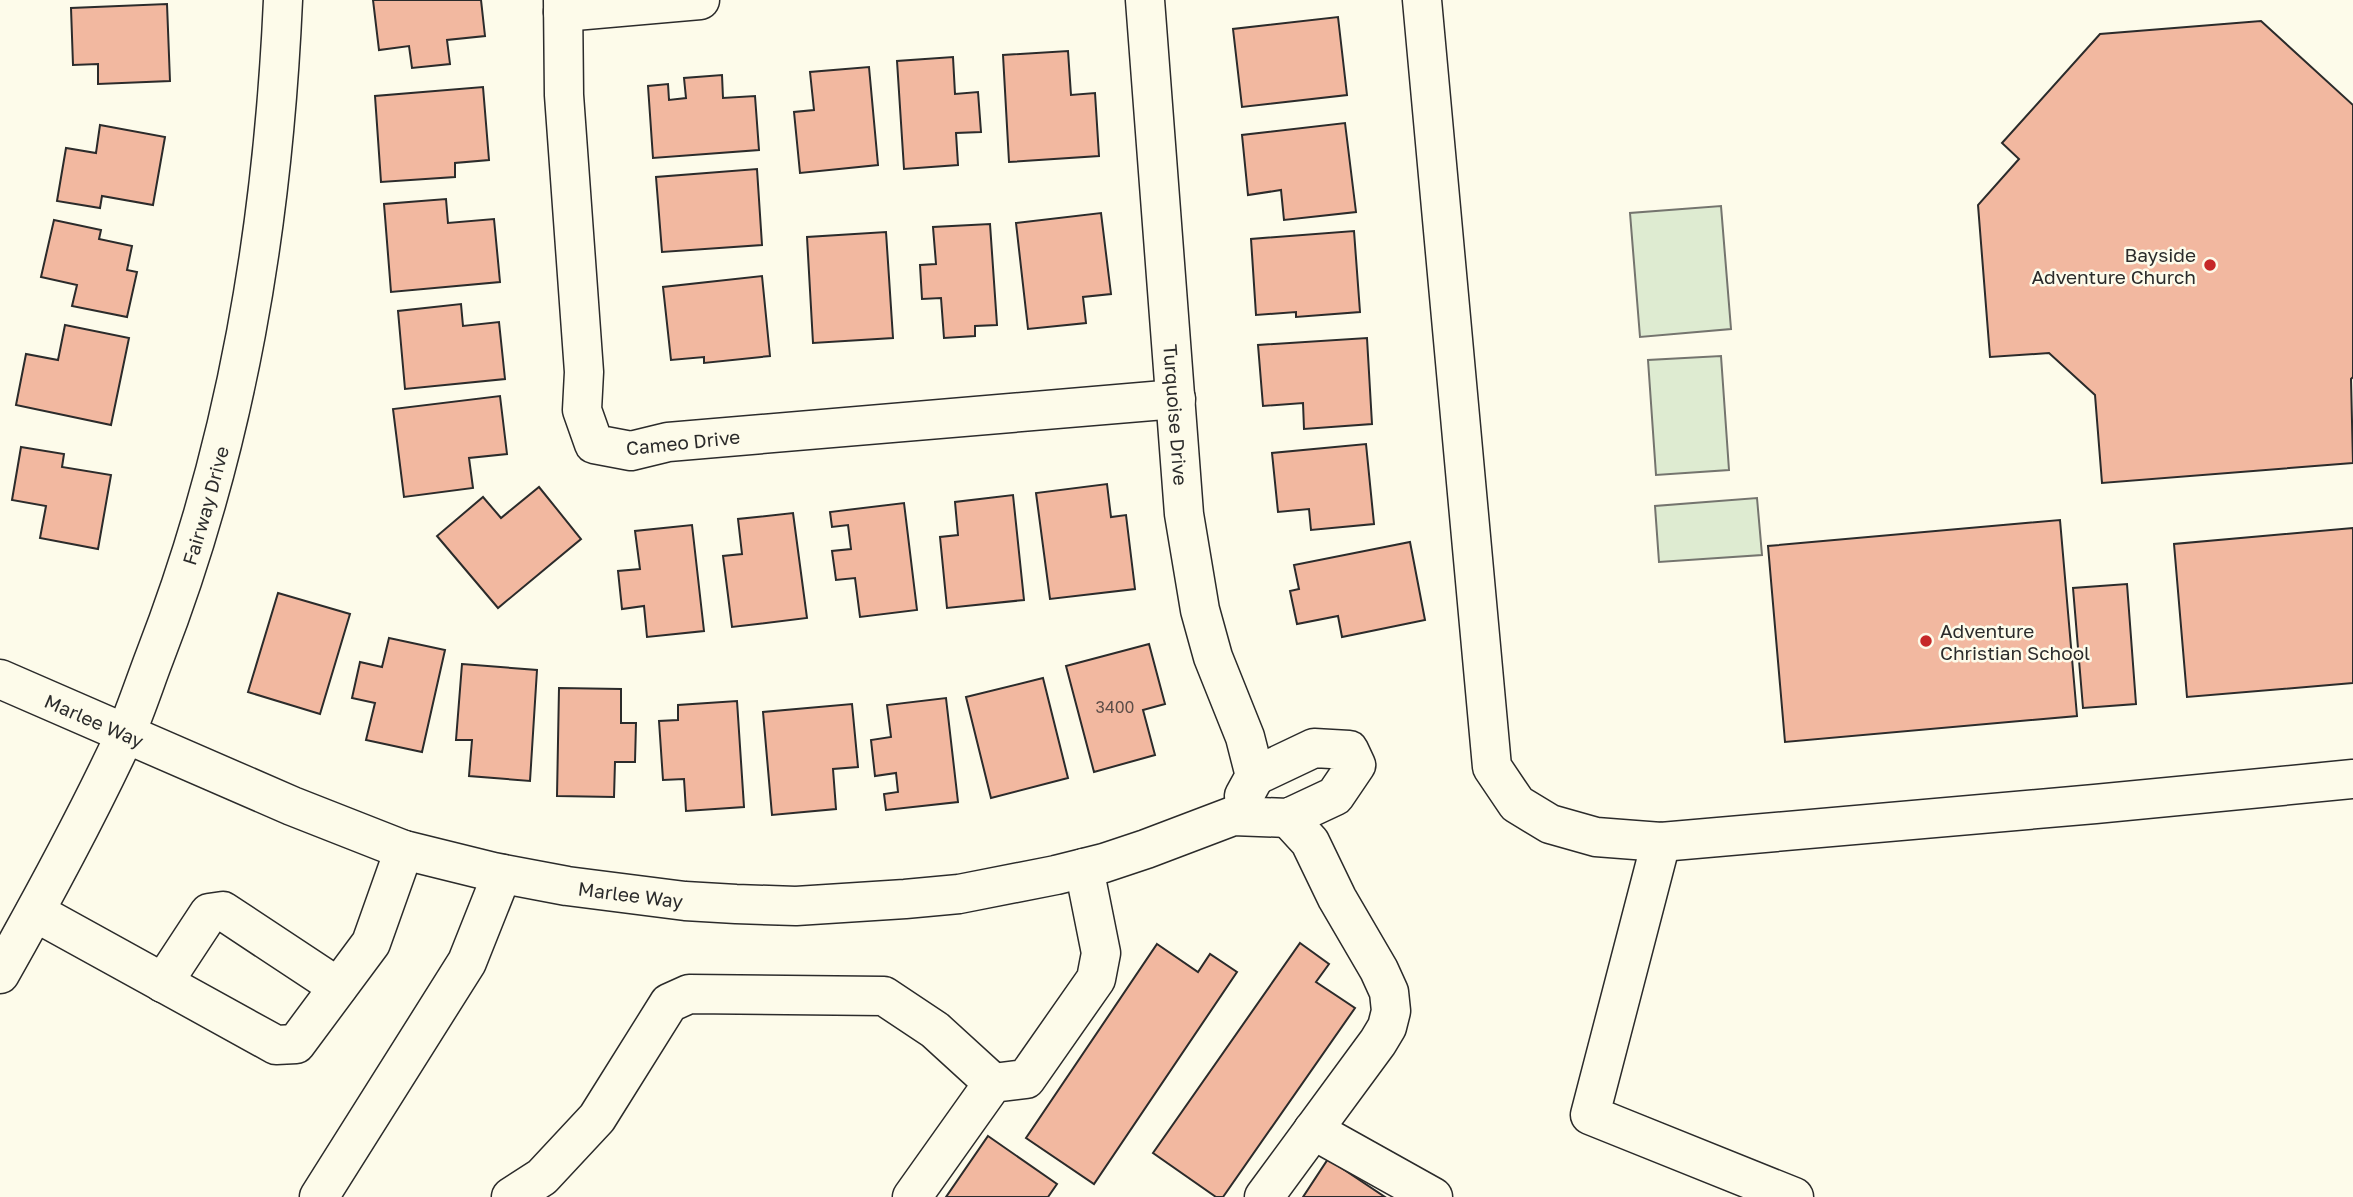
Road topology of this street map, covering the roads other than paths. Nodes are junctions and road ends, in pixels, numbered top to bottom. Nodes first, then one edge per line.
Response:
1 (283, 0) edge
2 (700, 0) edge
3 (1144, 0) edge
4 (1422, 0) edge
5 (563, 6) edge
6 (1176, 399) junction
7 (0, 680) edge
8 (126, 733) junction
9 (1255, 776) junction
10 (2353, 779) edge
11 (1233, 816) junction
12 (1288, 818) junction
13 (1661, 842) junction
14 (404, 850) junction
15 (1084, 868) junction
16 (502, 874) junction
17 (36, 912) junction
18 (0, 974) edge
19 (163, 983) junction
20 (338, 987) junction
21 (993, 1083) junction
22 (1313, 1130) junction
23 (319, 1197) edge
24 (512, 1197) edge
25 (912, 1197) edge
26 (1264, 1197) edge
27 (1433, 1197) edge
28 (1794, 1197) edge

1 - 8 street, Fairway Drive
2 - 5 street
3 - 6 street, Turquoise Drive
4 - 13 street
5 - 6 street, Cameo Drive
6 - 9 street, Turquoise Drive
7 - 8 street, Marlee Way
8 - 14 street, Marlee Way
8 - 17 street, Fairway Drive
9 - 11 street
9 - 12 street
10 - 13 street
11 - 12 street, Marlee Way
11 - 15 street, Marlee Way
12 - 22 street
13 - 28 street
14 - 16 street, Marlee Way
14 - 20 street
15 - 16 street, Marlee Way
15 - 21 street
16 - 23 street
17 - 18 street, Fairway Drive
17 - 19 street
19 - 20 street
19 - 20 street
21 - 24 street
21 - 25 street
22 - 26 street
22 - 27 street

